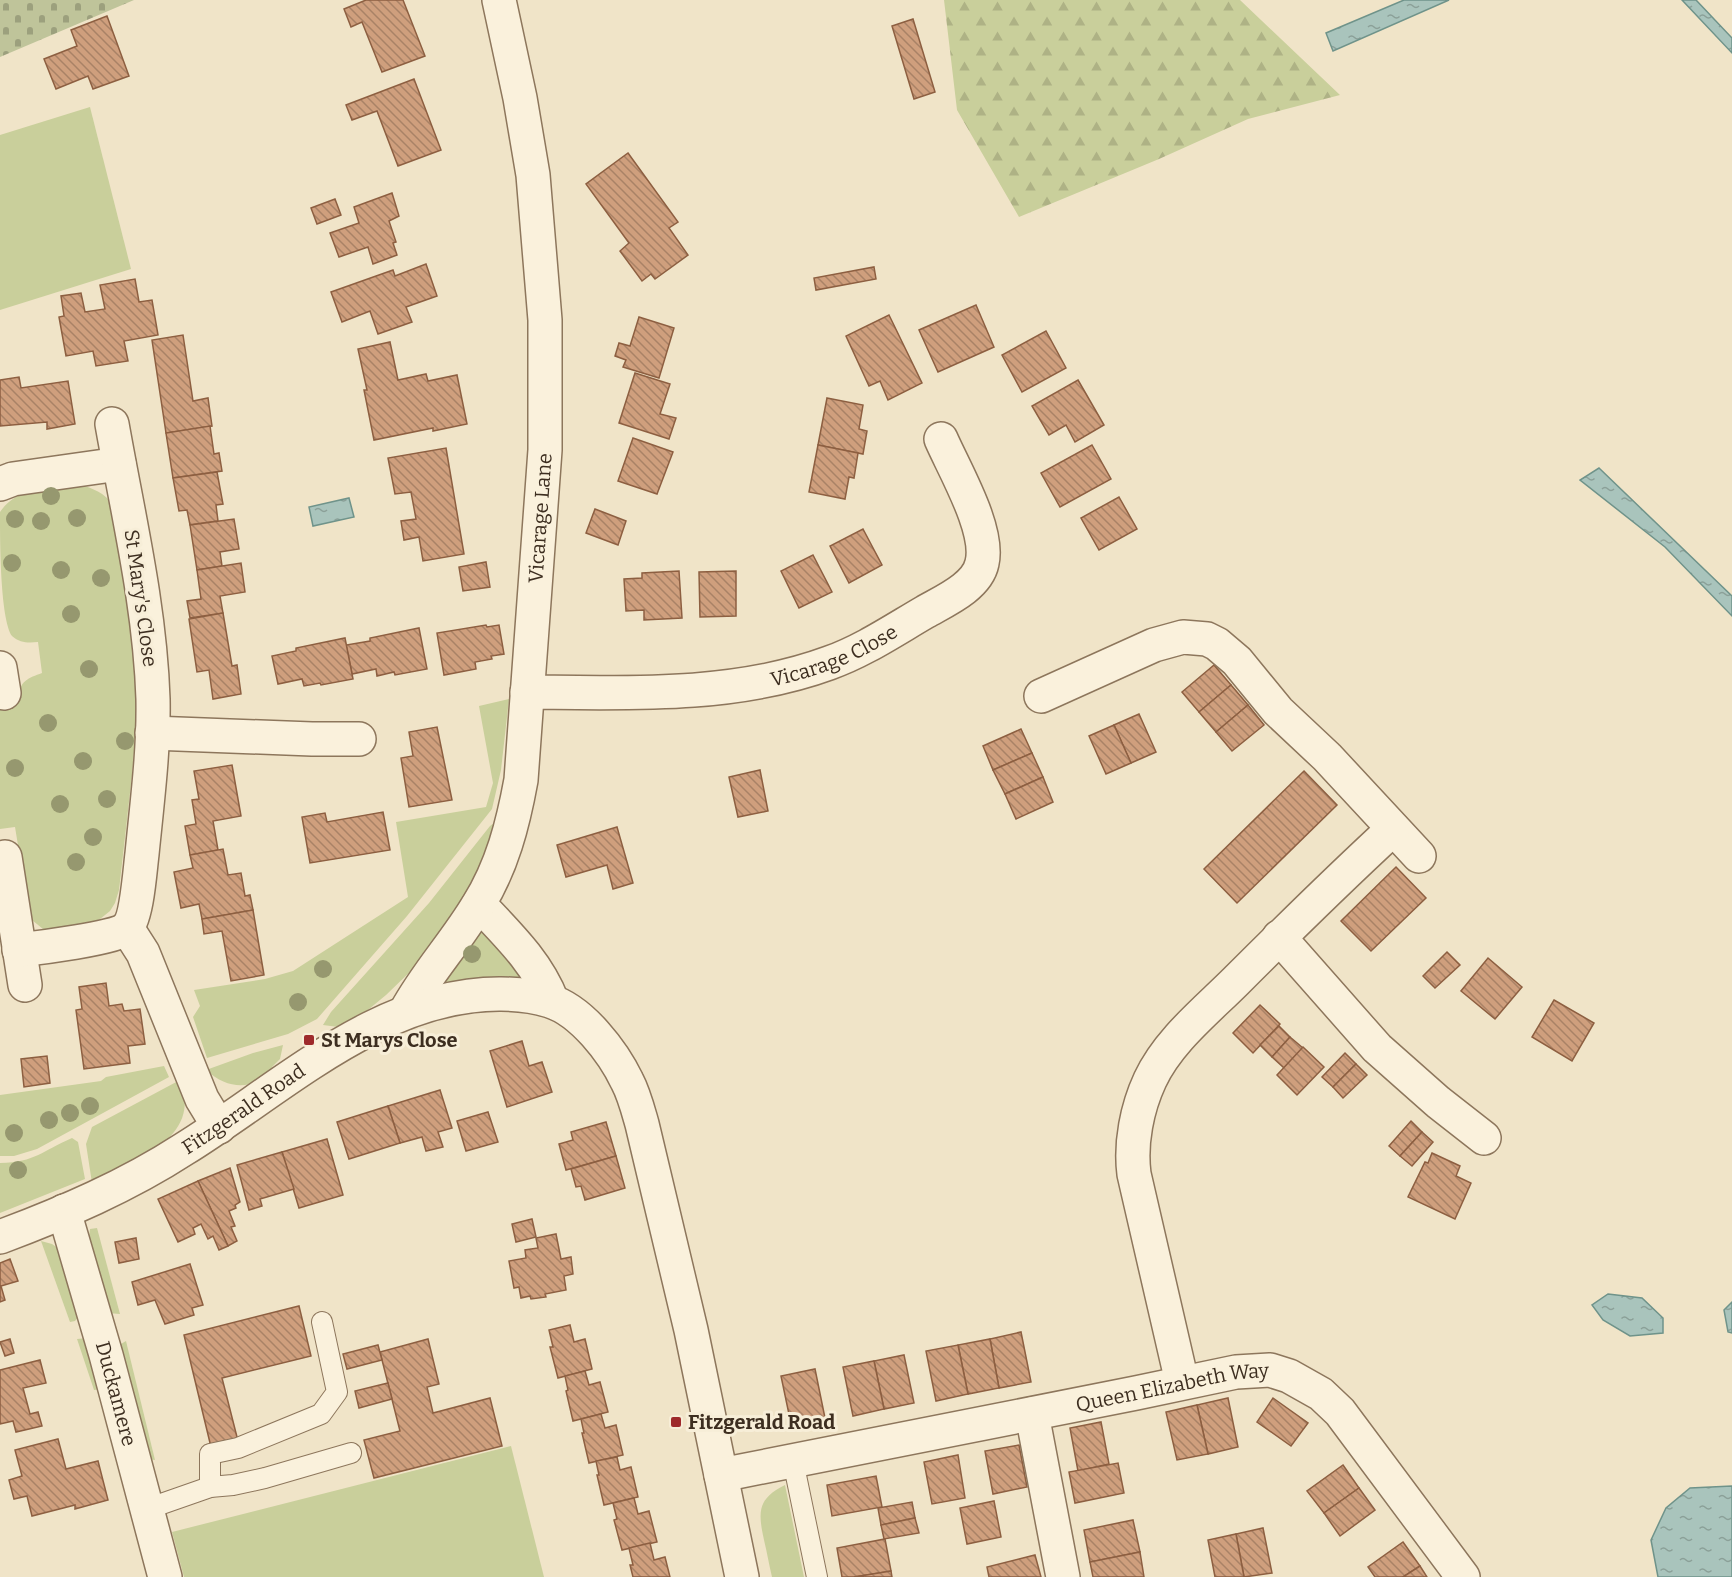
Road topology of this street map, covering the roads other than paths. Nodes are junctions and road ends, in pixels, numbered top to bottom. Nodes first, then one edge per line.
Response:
1 (499, 0) edge
2 (112, 424) dead end
3 (941, 439) dead end
4 (119, 464) junction
5 (0, 484) edge
6 (527, 692) junction
7 (1041, 696) dead end
8 (152, 733) junction
9 (359, 739) dead end
10 (1393, 829) junction
11 (1419, 856) dead end
12 (5, 857) dead end
13 (479, 904) junction
14 (127, 928) junction
15 (1279, 937) junction
16 (19, 950) junction
17 (25, 984) dead end
18 (552, 1001) junction
19 (406, 1011) junction
20 (219, 1127) junction
21 (1484, 1138) dead end
22 (64, 1211) junction
23 (0, 1236) edge
24 (322, 1322) dead end
25 (1182, 1382) junction
26 (1032, 1414) junction
27 (351, 1453) dead end
28 (793, 1461) junction
29 (721, 1475) junction
30 (210, 1486) junction
31 (147, 1509) junction
32 (165, 1577) edge
33 (742, 1577) edge
34 (817, 1577) edge
35 (1063, 1577) edge
36 (1463, 1577) edge

1 - 6 street, Vicarage Lane
2 - 4 street, St Mary's Close
3 - 6 street, Vicarage Close
4 - 5 street
4 - 8 street, St Mary's Close
6 - 13 street, Vicarage Lane
7 - 10 street
8 - 9 street
8 - 14 street, St Mary's Close
10 - 11 street
10 - 15 street
12 - 16 street
13 - 18 street
13 - 19 street, Vicarage Lane
14 - 16 street
14 - 20 street
15 - 21 street
15 - 25 street
16 - 17 street
18 - 19 street, Fitzgerald Road
18 - 29 street, Fitzgerald Road
19 - 20 street, Fitzgerald Road
20 - 22 street, Fitzgerald Road
22 - 23 street, Fitzgerald Road
22 - 31 street, Duckamere
24 - 30 lane
25 - 26 street, Queen Elizabeth Way
25 - 36 street, Queen Elizabeth Way
26 - 28 street, Queen Elizabeth Way
26 - 35 street
27 - 30 lane
28 - 29 street, Queen Elizabeth Way
28 - 34 lane
29 - 33 street, Fitzgerald Road
30 - 31 lane
31 - 32 street, Duckamere

